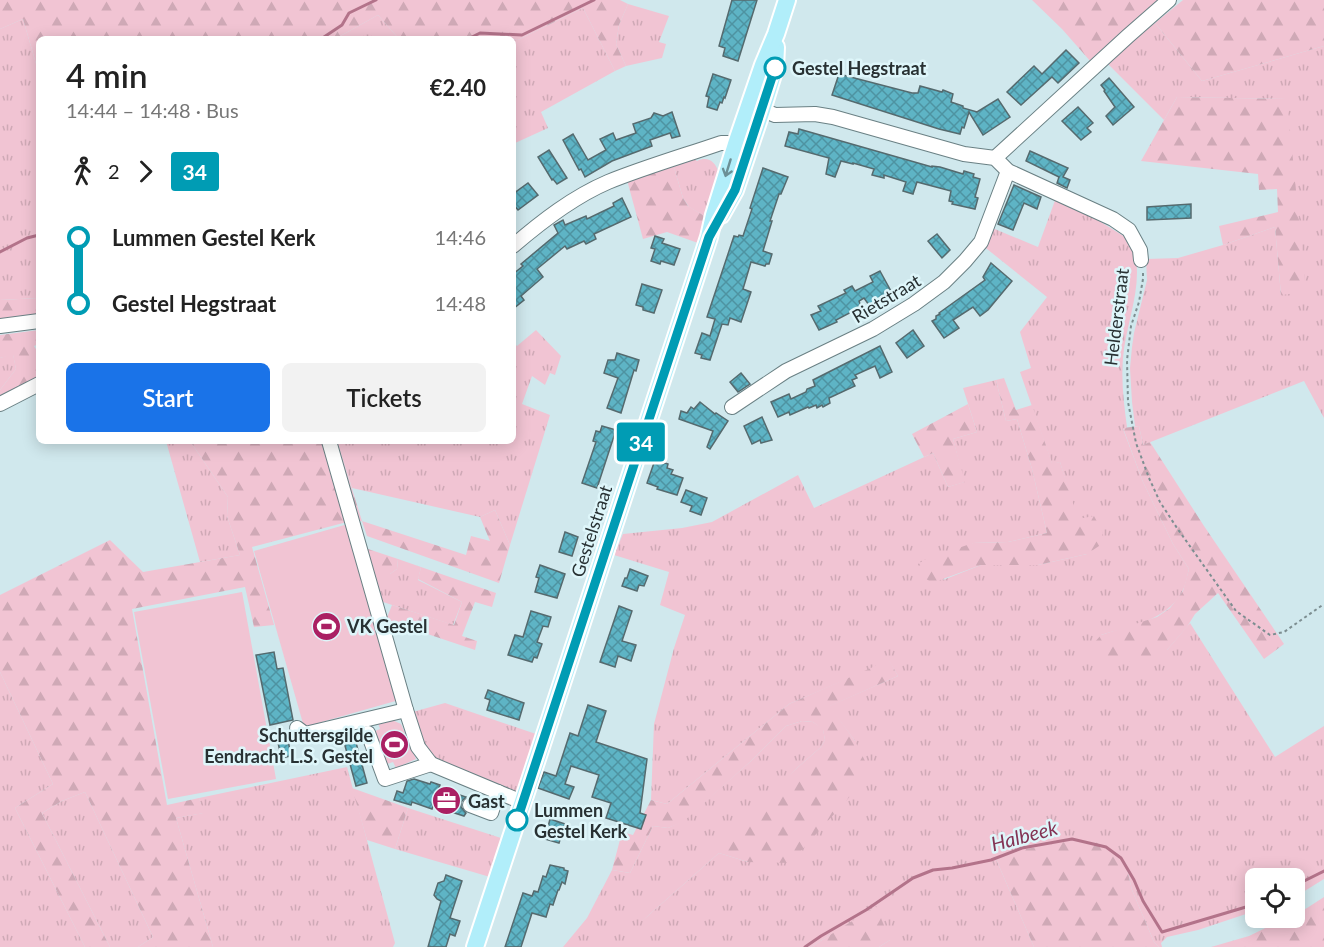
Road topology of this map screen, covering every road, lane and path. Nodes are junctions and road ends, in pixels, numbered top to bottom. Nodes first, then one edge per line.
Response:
1 (787, 0) edge
2 (1169, 0) edge
3 (756, 108) junction
4 (743, 146) junction
5 (996, 158) junction
6 (1008, 171) junction
7 (516, 243) edge
8 (1141, 260) joint
9 (36, 321) edge
10 (0, 326) edge
11 (36, 386) edge
12 (0, 404) edge
13 (732, 407) dead end
14 (330, 444) edge
15 (1324, 604) edge
16 (406, 710) junction
17 (297, 728) dead end
18 (368, 733) dead end
19 (431, 764) junction
20 (498, 792) junction
21 (522, 802) junction
22 (470, 805) dead end
23 (475, 947) edge

1 - 3 main road, Gestelstraat
2 - 5 street
3 - 4 main road, Gestelstraat
3 - 5 street
4 - 7 street
4 - 21 main road, Gestelstraat
5 - 6 street, Helderstraat
6 - 8 street, Helderstraat
6 - 13 street, Rietstraat
8 - 15 path, Helderstraat
9 - 10 street
11 - 12 street
14 - 16 street
16 - 17 street
16 - 19 street
18 - 19 street
19 - 20 street
20 - 21 street
20 - 22 street
21 - 23 main road, Gestelstraat

